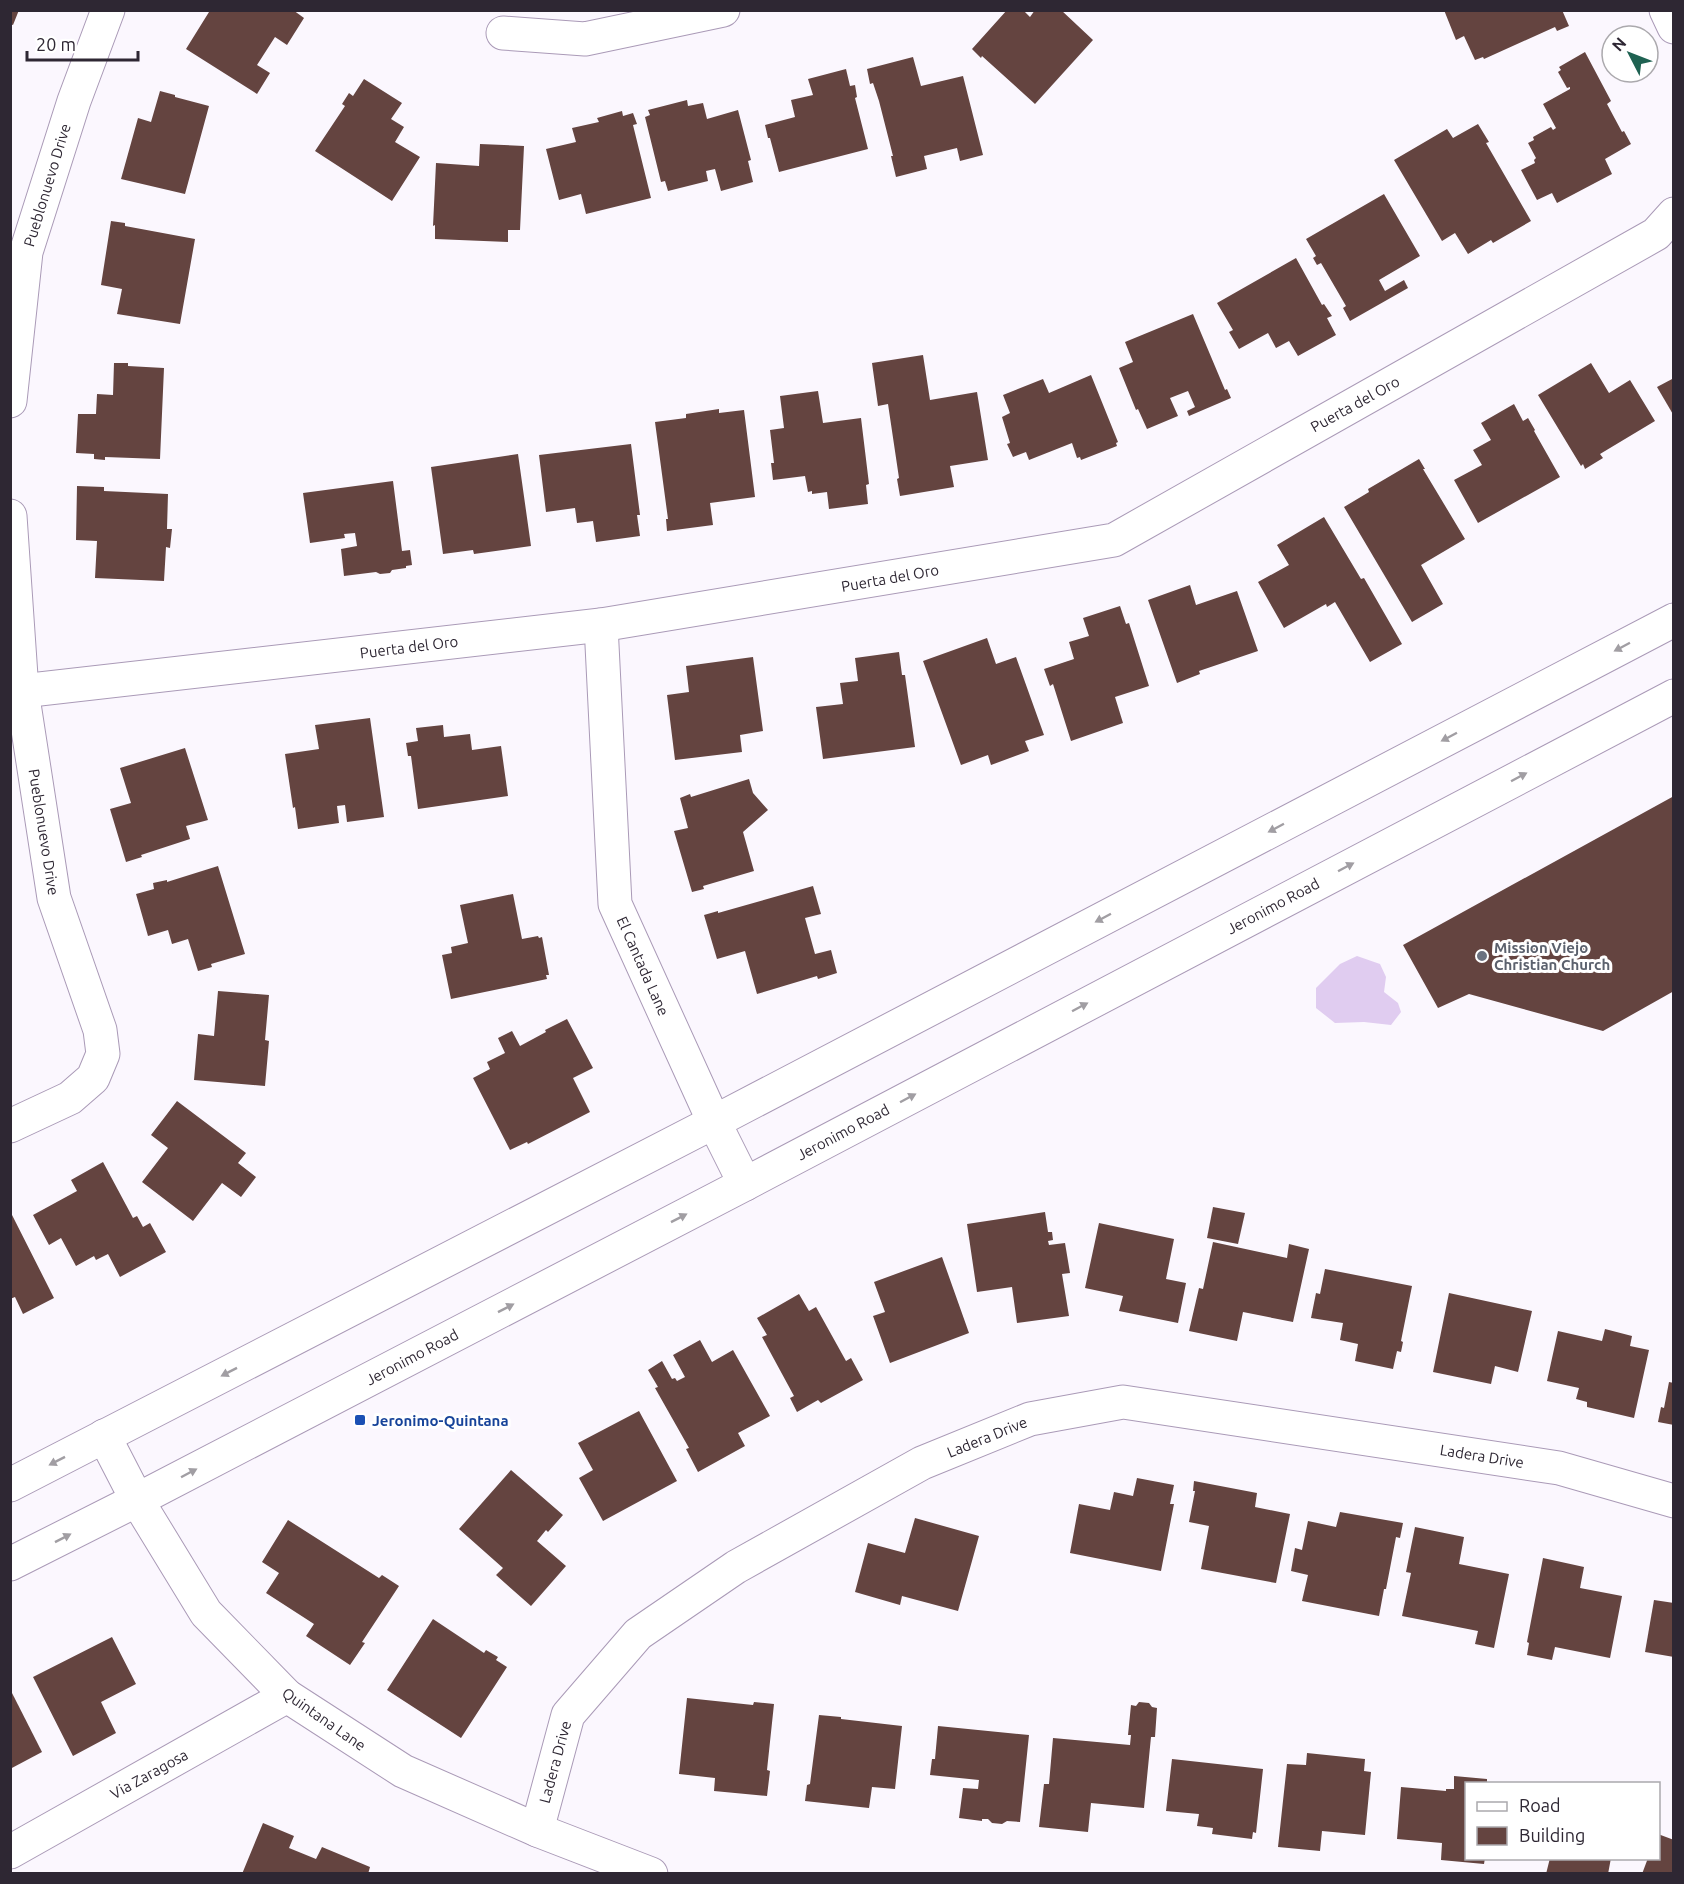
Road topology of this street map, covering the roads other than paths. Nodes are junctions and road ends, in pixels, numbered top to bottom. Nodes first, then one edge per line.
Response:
1 (108, 10) edge
2 (723, 10) edge
3 (1666, 10) edge
4 (1674, 27) edge
5 (503, 33) dead end
6 (1674, 214) edge
7 (10, 401) edge
8 (10, 516) edge
9 (1674, 620) edge
10 (601, 625) junction
11 (22, 691) junction
12 (1674, 696) edge
13 (714, 1122) junction
14 (10, 1126) edge
15 (745, 1184) junction
16 (104, 1436) junction
17 (10, 1485) edge
18 (137, 1500) junction
19 (1674, 1501) edge
20 (10, 1564) edge
21 (287, 1696) junction
22 (537, 1830) junction
23 (10, 1852) edge
24 (651, 1874) edge

1 - 7 street, Pueblonuevo Drive
2 - 5 street
3 - 4 street
6 - 10 street, Puerta del Oro
8 - 11 street, Pueblonuevo Drive
9 -> 13 street
10 - 11 street, Puerta del Oro
10 - 13 street, El Cantada Lane
11 - 14 street, Pueblonuevo Drive
15 -> 12 street, Jeronimo Road
13 - 15 street, El Cantada Lane
13 -> 16 street
18 -> 15 street, Jeronimo Road
16 -> 17 street
16 - 18 street, Quintana Lane
20 -> 18 street, Jeronimo Road
18 - 21 street, Quintana Lane
19 - 22 street, Ladera Drive
21 - 22 street, Quintana Lane
21 - 23 street, Via Zaragosa
22 - 24 street, Quintana Lane

